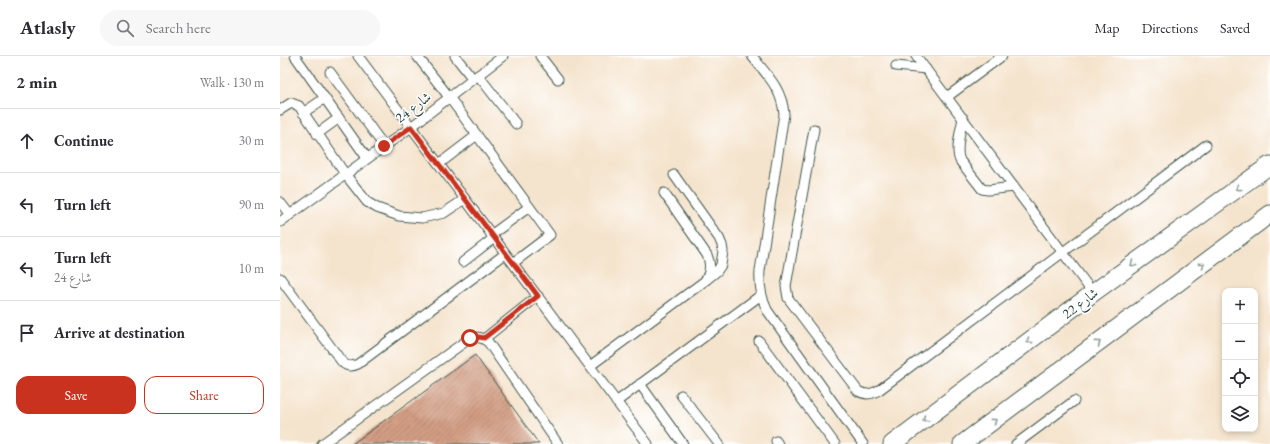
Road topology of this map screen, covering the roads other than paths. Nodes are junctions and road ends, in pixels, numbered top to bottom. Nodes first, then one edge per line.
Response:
1 (295, 56) edge
2 (358, 56) edge
3 (417, 56) edge
4 (455, 56) edge
5 (504, 56) edge
6 (540, 56) edge
7 (752, 56) edge
8 (916, 56) edge
9 (1002, 56) edge
10 (492, 60) edge
11 (896, 66) dead end
12 (926, 69) junction
13 (330, 72) dead end
14 (476, 77) junction
15 (558, 79) dead end
16 (947, 97) junction
17 (324, 98) junction
18 (449, 98) junction
19 (280, 110) edge
20 (303, 113) junction
21 (339, 118) junction
22 (963, 118) junction
23 (516, 124) dead end
24 (411, 127) junction
25 (814, 129) dead end
26 (317, 134) junction
27 (477, 135) junction
28 (1206, 145) dead end
29 (384, 146) junction
30 (367, 158) junction
31 (439, 164) junction
32 (1270, 165) edge
33 (345, 174) junction
34 (674, 175) dead end
35 (1014, 187) junction
36 (664, 193) dead end
37 (465, 199) junction
38 (280, 202) edge
39 (530, 207) junction
40 (1270, 214) edge
41 (290, 215) junction
42 (280, 222) edge
43 (492, 236) junction
44 (1063, 252) junction
45 (506, 254) junction
46 (463, 262) dead end
47 (513, 263) junction
48 (280, 278) edge
49 (706, 280) junction
50 (1093, 293) junction
51 (761, 295) junction
52 (538, 296) junction
53 (484, 338) junction
54 (759, 341) dead end
55 (590, 366) junction
56 (640, 384) junction
57 (681, 394) dead end
58 (1074, 401) dead end
59 (616, 402) junction
60 (910, 439) edge
61 (322, 444) edge
62 (558, 444) edge
63 (648, 444) edge
64 (683, 444) edge
65 (718, 444) edge
66 (835, 444) edge
67 (863, 444) edge
68 (892, 444) edge
69 (962, 444) edge
70 (1016, 444) edge

1 - 17 lane
2 - 24 lane
3 - 18 lane
4 - 14 lane
5 - 10 lane, شارع 24
6 - 15 lane
7 - 51 lane
8 - 12 lane
9 - 16 lane
10 - 14 lane, شارع 24
11 - 12 lane
12 - 16 lane
13 - 29 lane
14 - 18 lane, شارع 24
14 - 23 lane
16 - 22 lane
17 - 20 lane
17 - 21 lane
18 - 24 lane, شارع 24
18 - 27 lane
19 - 20 lane
20 - 26 lane
21 - 26 lane
21 - 30 lane
22 - 35 lane
22 - 35 lane
24 - 29 lane, شارع 24
24 - 31 lane
25 - 44 lane
26 - 33 lane
27 - 31 lane
27 - 39 lane
28 - 44 lane
29 - 30 lane, شارع 24
30 - 33 lane, شارع 24
31 - 37 lane
32 -> 50 street, شارع 22
33 - 37 lane
33 - 41 lane, شارع 24
34 - 49 lane
35 - 44 lane
36 - 49 lane
37 - 43 lane
38 - 41 lane
39 - 43 lane
39 - 47 lane
69 -> 40 street
41 - 42 lane, شارع 24
43 - 45 lane
43 - 46 lane
44 - 50 lane
45 - 47 lane
45 - 48 lane
47 - 52 lane
49 - 55 lane
50 -> 60 street, شارع 22
51 - 56 lane
51 - 67 lane
52 - 53 lane
52 - 55 lane
53 - 61 lane
53 - 62 lane
54 - 66 lane
55 - 59 lane
56 - 59 lane
56 - 64 lane
57 - 65 lane
58 - 70 lane
59 - 63 lane
60 - 68 street, شارع 22

